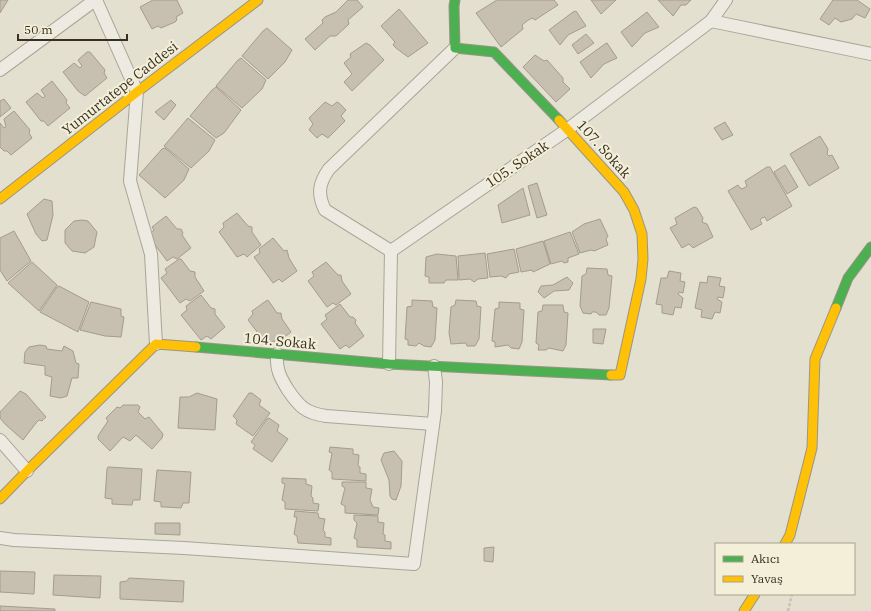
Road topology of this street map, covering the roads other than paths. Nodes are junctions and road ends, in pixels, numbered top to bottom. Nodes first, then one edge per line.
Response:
1 (96, 0) edge
2 (258, 0) edge
3 (455, 0) edge
4 (726, 0) edge
5 (711, 21) junction
6 (455, 48) junction
7 (871, 54) edge
8 (0, 70) edge
9 (137, 92) junction
10 (568, 129) junction
11 (0, 199) edge
12 (871, 247) edge
13 (391, 251) junction
14 (156, 344) junction
15 (277, 354) junction
16 (389, 364) junction
17 (434, 366) junction
18 (620, 375) joint
19 (433, 424) junction
20 (0, 440) edge
21 (27, 471) junction
22 (0, 499) edge
23 (0, 538) edge
24 (786, 543) edge
25 (754, 595) edge
26 (744, 611) edge

1 - 8 street
1 - 9 street
2 - 9 street, Yumurtatepe Caddesi
3 - 6 street
4 - 5 street, 105. Sokak
5 - 7 street
5 - 10 street, 105. Sokak
6 - 10 street, 107. Sokak
6 - 13 street
9 - 11 street, Yumurtatepe Caddesi
9 - 14 street
10 - 13 street, 105. Sokak
10 - 18 street, 107. Sokak
12 - 24 street
13 - 16 street
14 - 15 street, 104. Sokak
14 - 21 street
15 - 16 street, 104. Sokak
15 - 19 street
16 - 17 street, 104. Sokak
17 - 18 street, 104. Sokak
17 - 19 street
19 - 23 street
20 - 21 street
21 - 22 street
25 - 26 street

